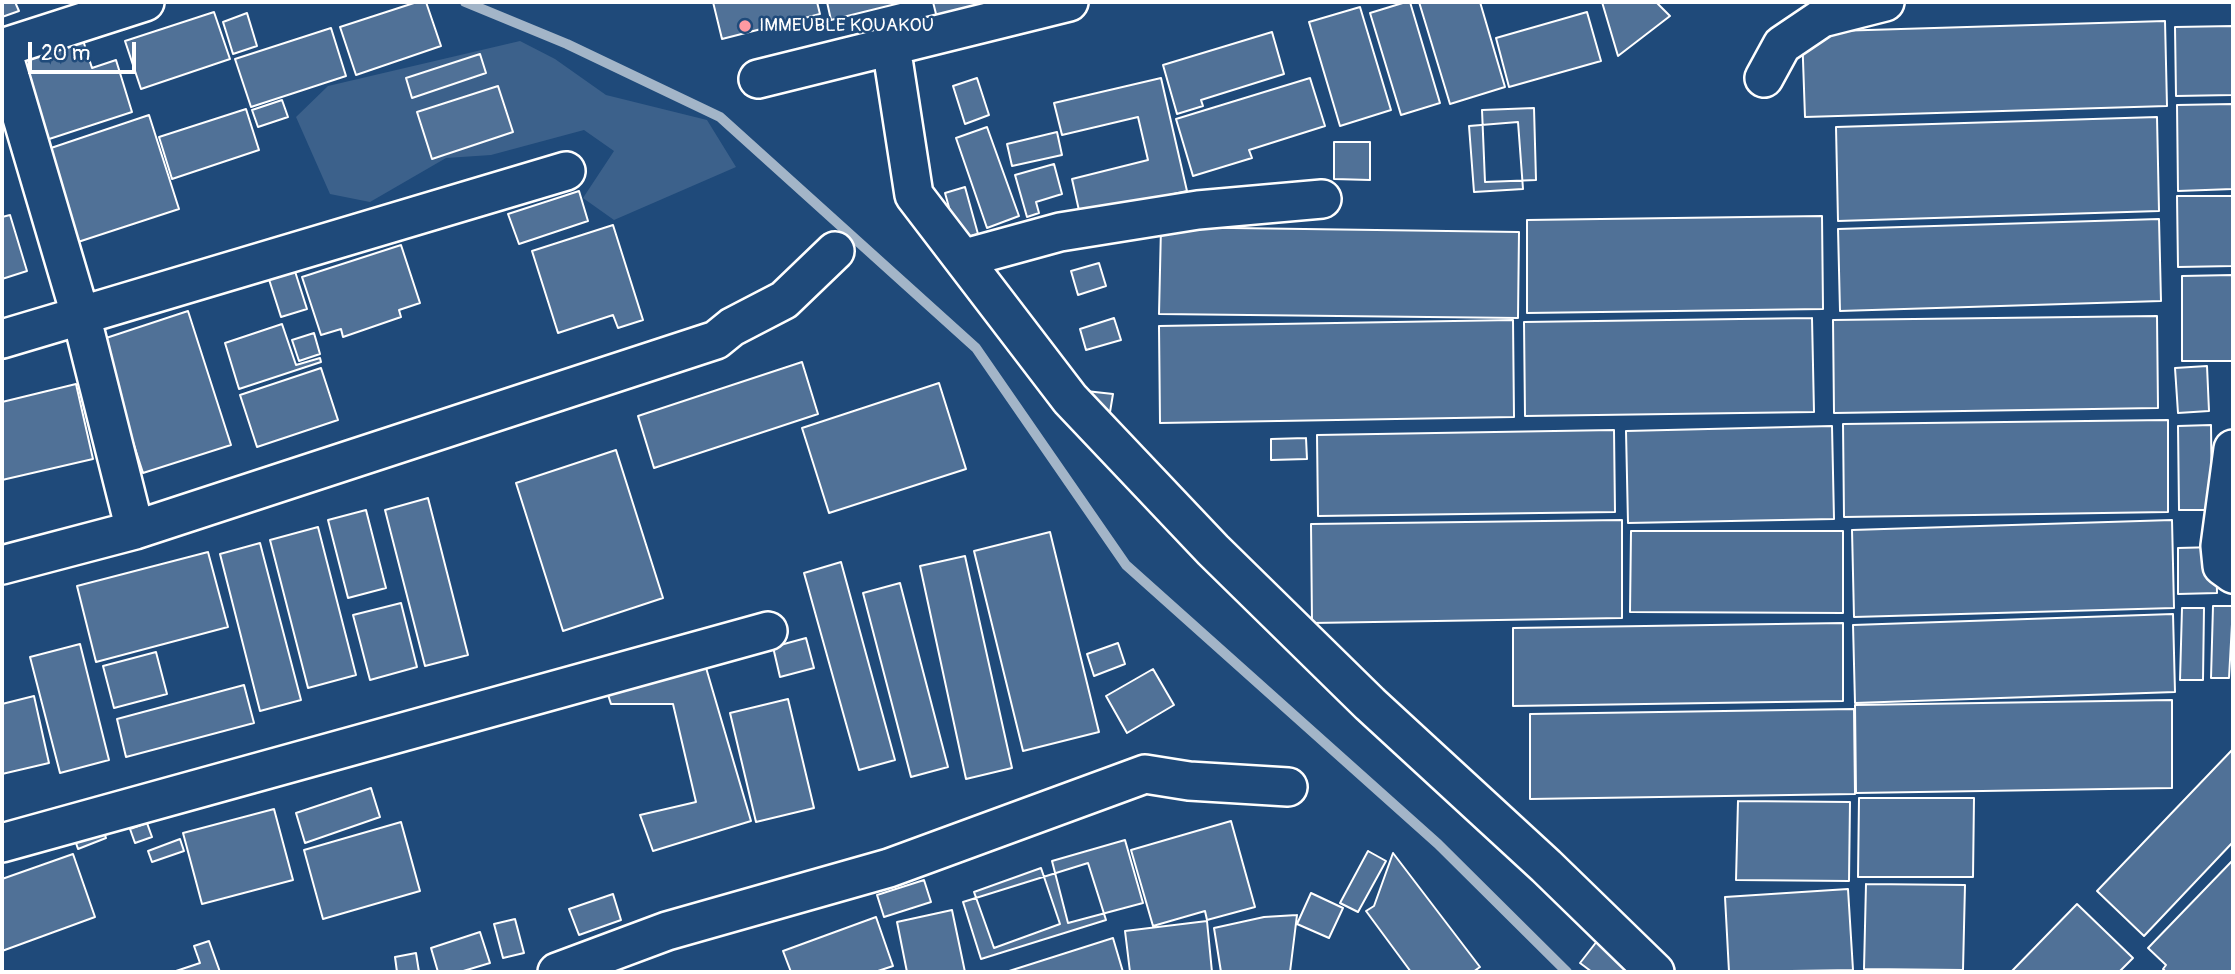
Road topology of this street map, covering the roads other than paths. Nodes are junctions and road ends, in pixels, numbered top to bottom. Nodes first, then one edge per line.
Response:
1 (145, 2) edge
2 (1069, 2) edge
3 (1885, 2) edge
4 (891, 46) junction
5 (2, 49) edge
6 (1763, 78) dead end
7 (758, 79) dead end
8 (566, 171) dead end
9 (1322, 199) dead end
10 (835, 251) dead end
11 (965, 258) junction
12 (80, 316) junction
13 (2, 339) edge
14 (2233, 449) edge
15 (135, 530) junction
16 (2, 565) edge
17 (2233, 574) edge
18 (768, 631) dead end
19 (1288, 787) dead end
20 (2, 843) edge
21 (557, 972) edge
22 (1655, 972) edge

1 - 5 street
2 - 4 street
3 - 6 street
4 - 7 street
4 - 11 street
5 - 12 street
8 - 12 street
9 - 11 street
10 - 15 street
11 - 22 street
12 - 13 street
12 - 15 street
14 - 17 street
15 - 16 street
18 - 20 street
19 - 21 street

